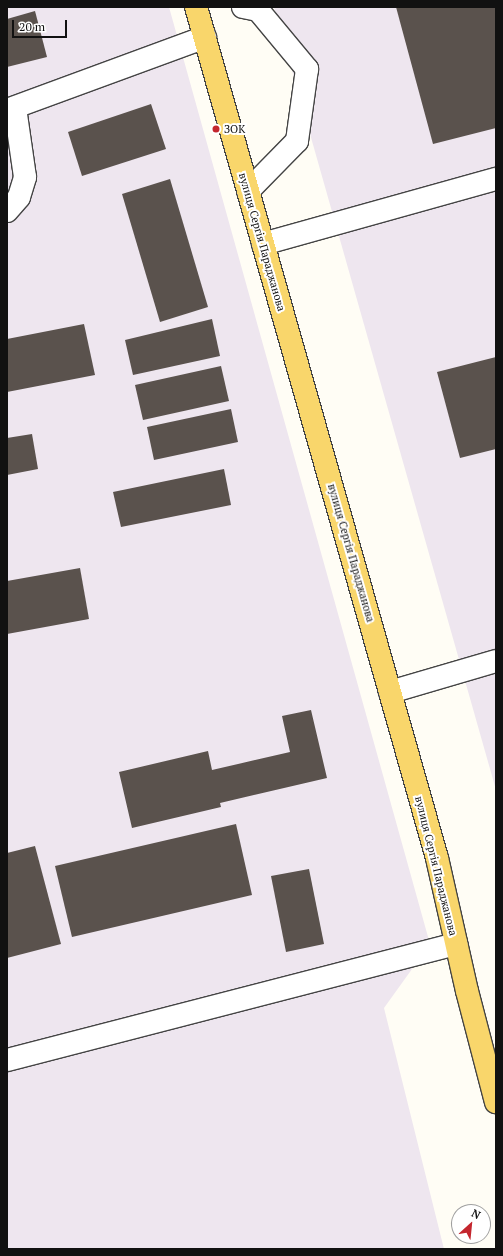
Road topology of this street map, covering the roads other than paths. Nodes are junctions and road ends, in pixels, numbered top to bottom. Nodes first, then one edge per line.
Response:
1 (196, 7) edge
2 (243, 7) edge
3 (205, 37) junction
4 (11, 109) edge
5 (496, 179) edge
6 (248, 192) junction
7 (7, 211) edge
8 (263, 244) junction
9 (496, 661) edge
10 (390, 692) junction
11 (456, 944) junction
12 (7, 1060) edge
13 (496, 1102) edge

1 - 3 main road, вулиця Сергія Параджанова
2 - 6 lane
3 - 4 lane
3 - 6 main road, вулиця Сергія Параджанова
4 - 7 lane
5 - 8 lane
6 - 8 main road, вулиця Сергія Параджанова
8 - 10 main road, вулиця Сергія Параджанова
9 - 10 lane
10 - 11 main road, вулиця Сергія Параджанова
11 - 12 lane
11 - 13 main road, вулиця Сергія Параджанова

